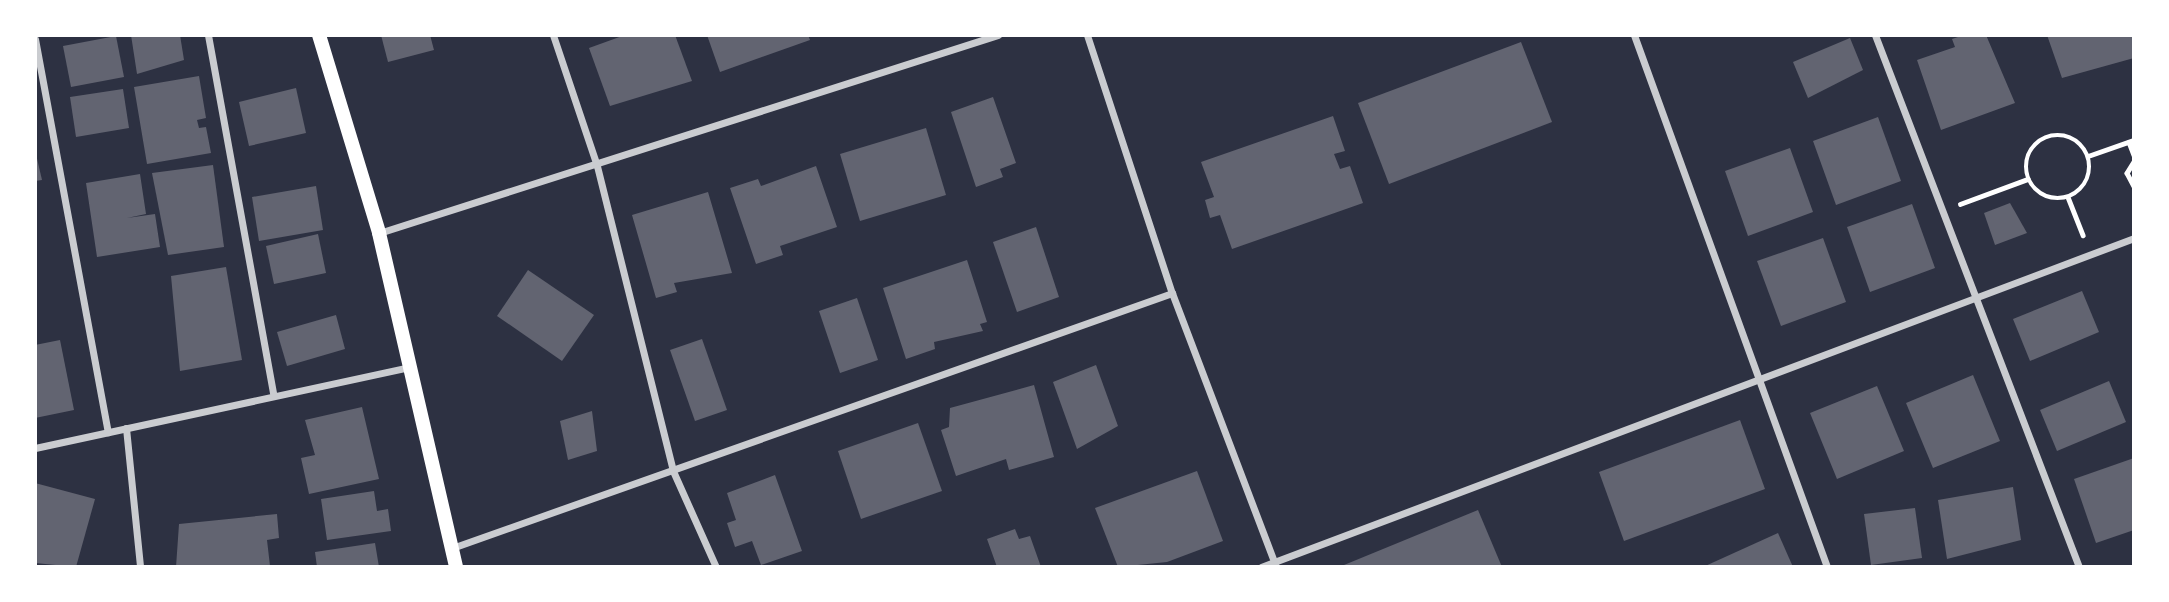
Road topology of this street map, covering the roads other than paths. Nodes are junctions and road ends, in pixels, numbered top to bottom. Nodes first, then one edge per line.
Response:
1 (208, 35) edge
2 (319, 35) edge
3 (553, 35) edge
4 (998, 35) edge
5 (1087, 35) edge
6 (1634, 35) edge
7 (1875, 35) edge
8 (35, 39) edge
9 (597, 166) junction
10 (379, 233) junction
11 (2134, 239) edge
12 (1172, 293) junction
13 (1976, 299) junction
14 (410, 367) junction
15 (1761, 376) junction
16 (273, 394) junction
17 (127, 428) junction
18 (108, 432) junction
19 (35, 448) edge
20 (673, 471) junction
21 (452, 548) junction
22 (1275, 565) edge
23 (141, 567) edge
24 (456, 567) edge
25 (716, 567) edge
26 (1261, 567) edge
27 (1827, 567) edge
28 (2079, 567) edge

1 - 16 street
2 - 10 main road
3 - 9 street
4 - 9 street
5 - 12 street
6 - 15 street
7 - 13 street
8 - 18 street
9 - 10 street
9 - 20 street
10 - 14 main road
11 - 13 street
12 - 20 street
12 - 22 street
13 - 15 street
13 - 28 street
14 - 16 street
14 - 21 main road
15 - 22 street
15 - 27 street
16 - 17 street
17 - 18 street
17 - 23 street
18 - 19 street
20 - 21 street
20 - 25 street
21 - 24 main road
22 - 26 street

